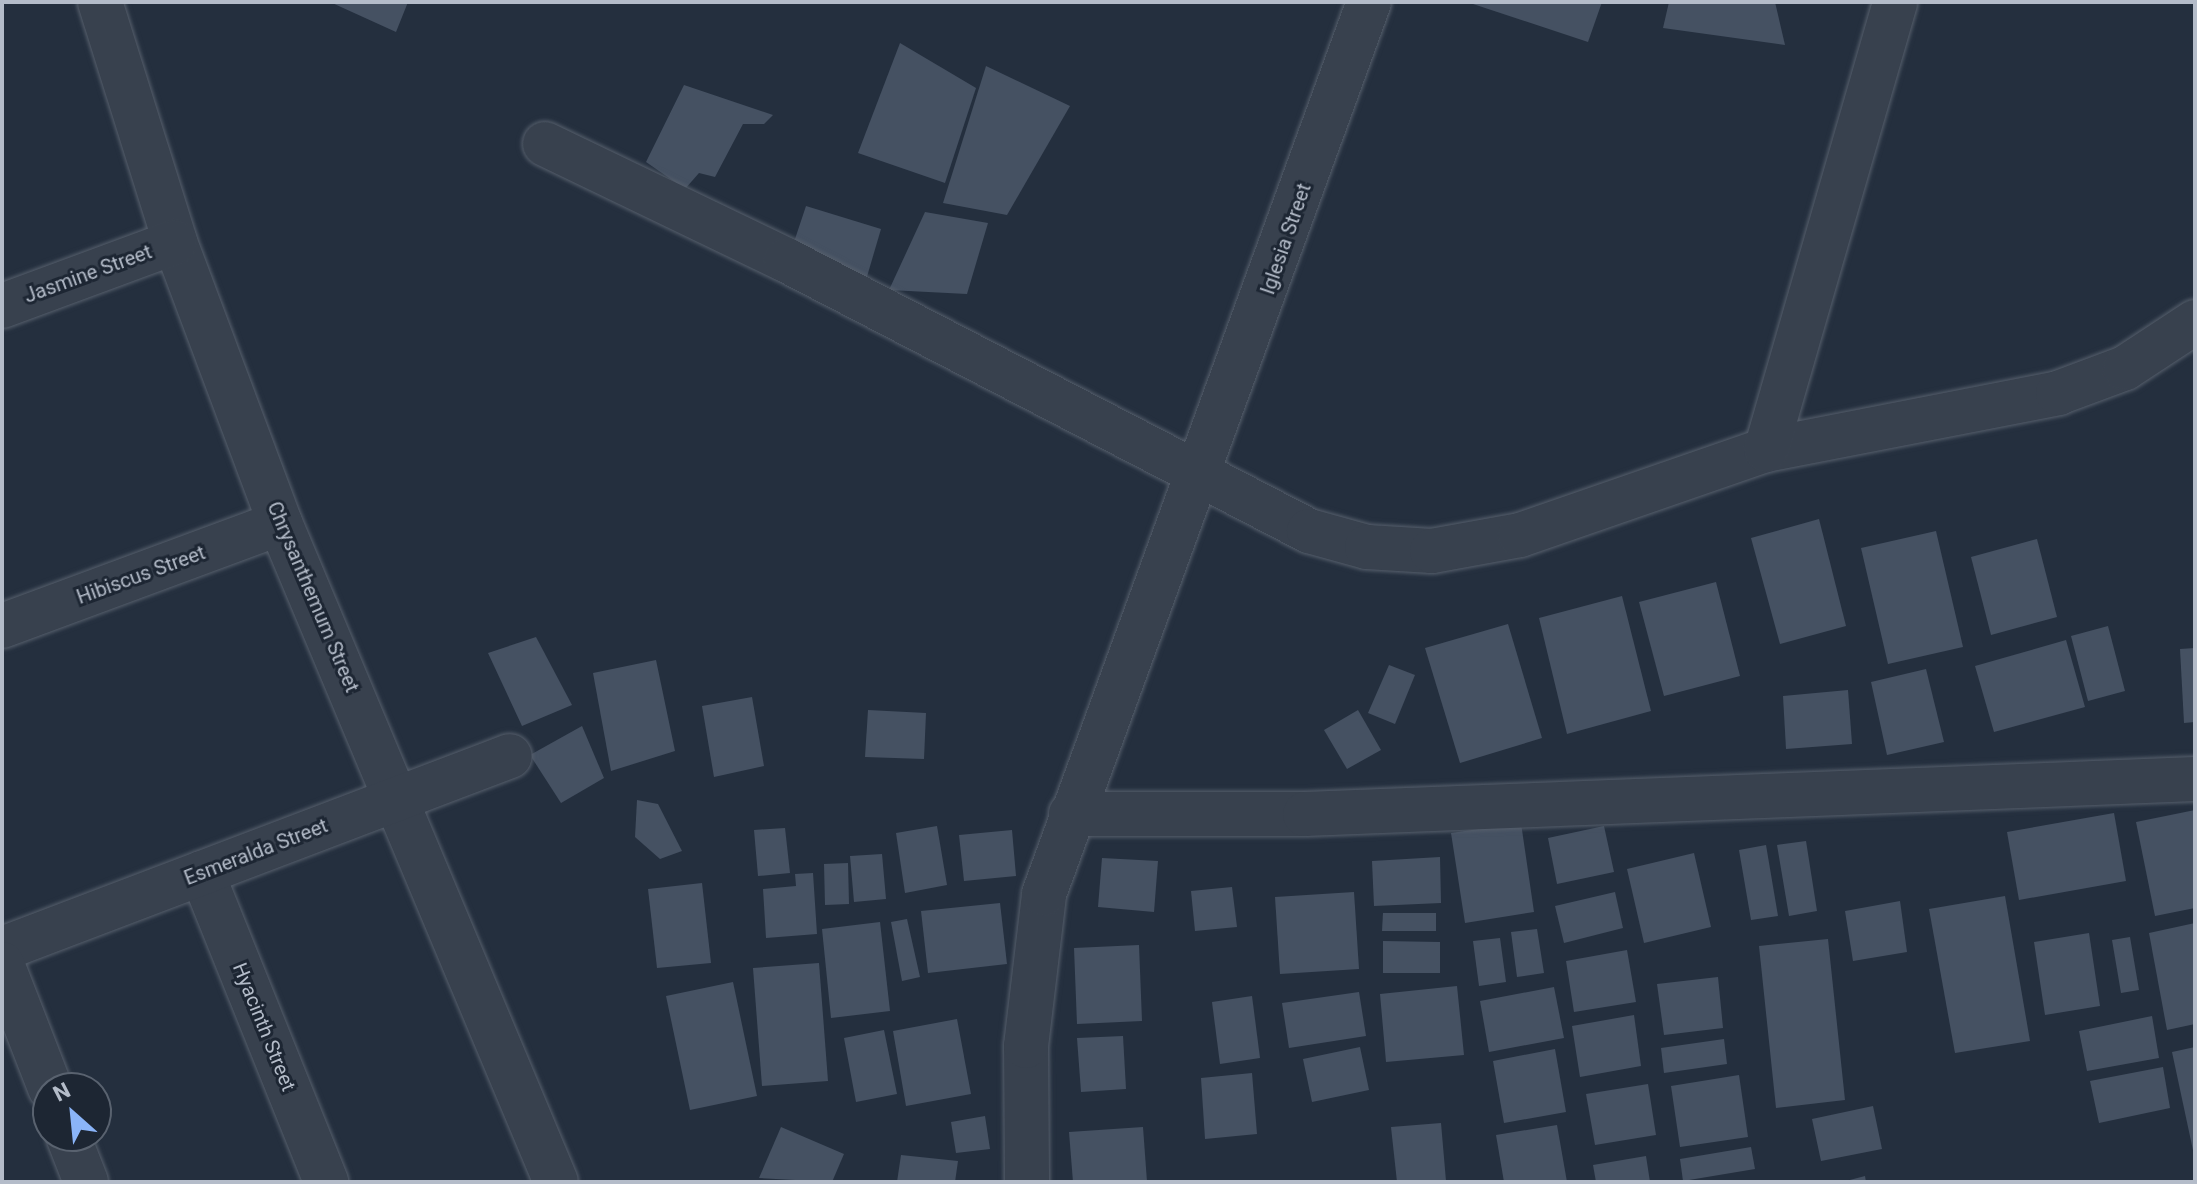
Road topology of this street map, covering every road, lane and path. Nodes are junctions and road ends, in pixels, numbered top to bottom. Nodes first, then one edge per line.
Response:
1 (100, 2) edge
2 (1369, 2) edge
3 (1895, 2) edge
4 (545, 144) dead end
5 (175, 242) junction
6 (2, 306) edge
7 (2195, 322) edge
8 (1766, 450) junction
9 (1203, 475) junction
10 (280, 523) junction
11 (2, 626) edge
12 (510, 756) dead end
13 (2195, 779) edge
14 (400, 798) junction
15 (1071, 814) junction
16 (202, 873) junction
17 (2, 949) edge
18 (2, 964) edge
19 (44, 1072) edge
20 (74, 1152) edge
21 (86, 1182) edge
22 (326, 1182) edge
23 (556, 1182) edge
24 (1027, 1182) edge

1 - 5 street, Chrysanthemum Street
2 - 9 street, Iglesia Street
3 - 8 street
4 - 9 street
5 - 6 street, Jasmine Street
5 - 10 street, Chrysanthemum Street
7 - 8 street
8 - 9 street
9 - 15 street, Iglesia Street
10 - 11 street, Hibiscus Street
10 - 14 street, Chrysanthemum Street
12 - 14 street, Esmeralda Street
13 - 15 street
14 - 16 street, Esmeralda Street
14 - 23 street, Chrysanthemum Street
15 - 24 street, Iglesia Street
16 - 17 street, Esmeralda Street
16 - 22 street, Hyacinth Street
18 - 19 street
20 - 21 street

